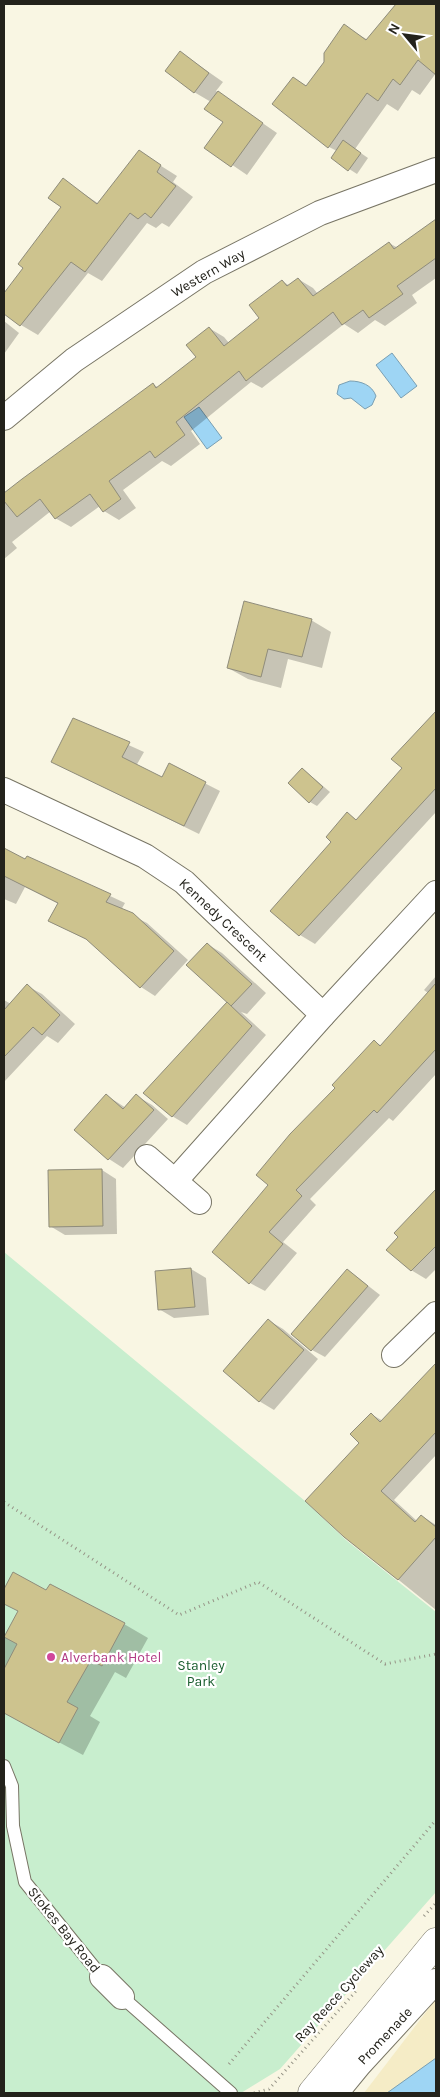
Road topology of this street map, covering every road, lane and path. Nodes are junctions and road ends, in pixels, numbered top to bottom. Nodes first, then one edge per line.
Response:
1 (436, 170) edge
2 (4, 418) edge
3 (4, 790) edge
4 (436, 893) edge
5 (323, 1016) junction
6 (147, 1157) dead end
7 (175, 1181) junction
8 (199, 1202) dead end
9 (436, 1314) edge
10 (394, 1354) dead end
11 (4, 1502) edge
12 (436, 1654) edge
13 (4, 1766) edge
14 (436, 1820) edge
15 (436, 1902) edge
16 (418, 1922) dead end
17 (436, 1942) edge
18 (102, 1977) joint
19 (436, 1981) edge
20 (361, 1986) dead end
21 (122, 1997) joint
22 (215, 2080) junction
23 (230, 2093) edge
24 (254, 2093) edge
25 (312, 2093) edge
26 (336, 2093) edge

1 - 2 street, Western Way
3 - 5 street, Kennedy Crescent
4 - 5 street
5 - 7 street
6 - 7 street
7 - 8 street
9 - 10 street
11 - 12 path
13 - 18 lane, Stokes Bay Road
14 - 22 path
15 - 16 path
17 - 25 street
18 - 21 street
19 - 26 street, Promenade
20 - 24 path, Ray Reece Cycleway
21 - 22 lane
22 - 23 lane

